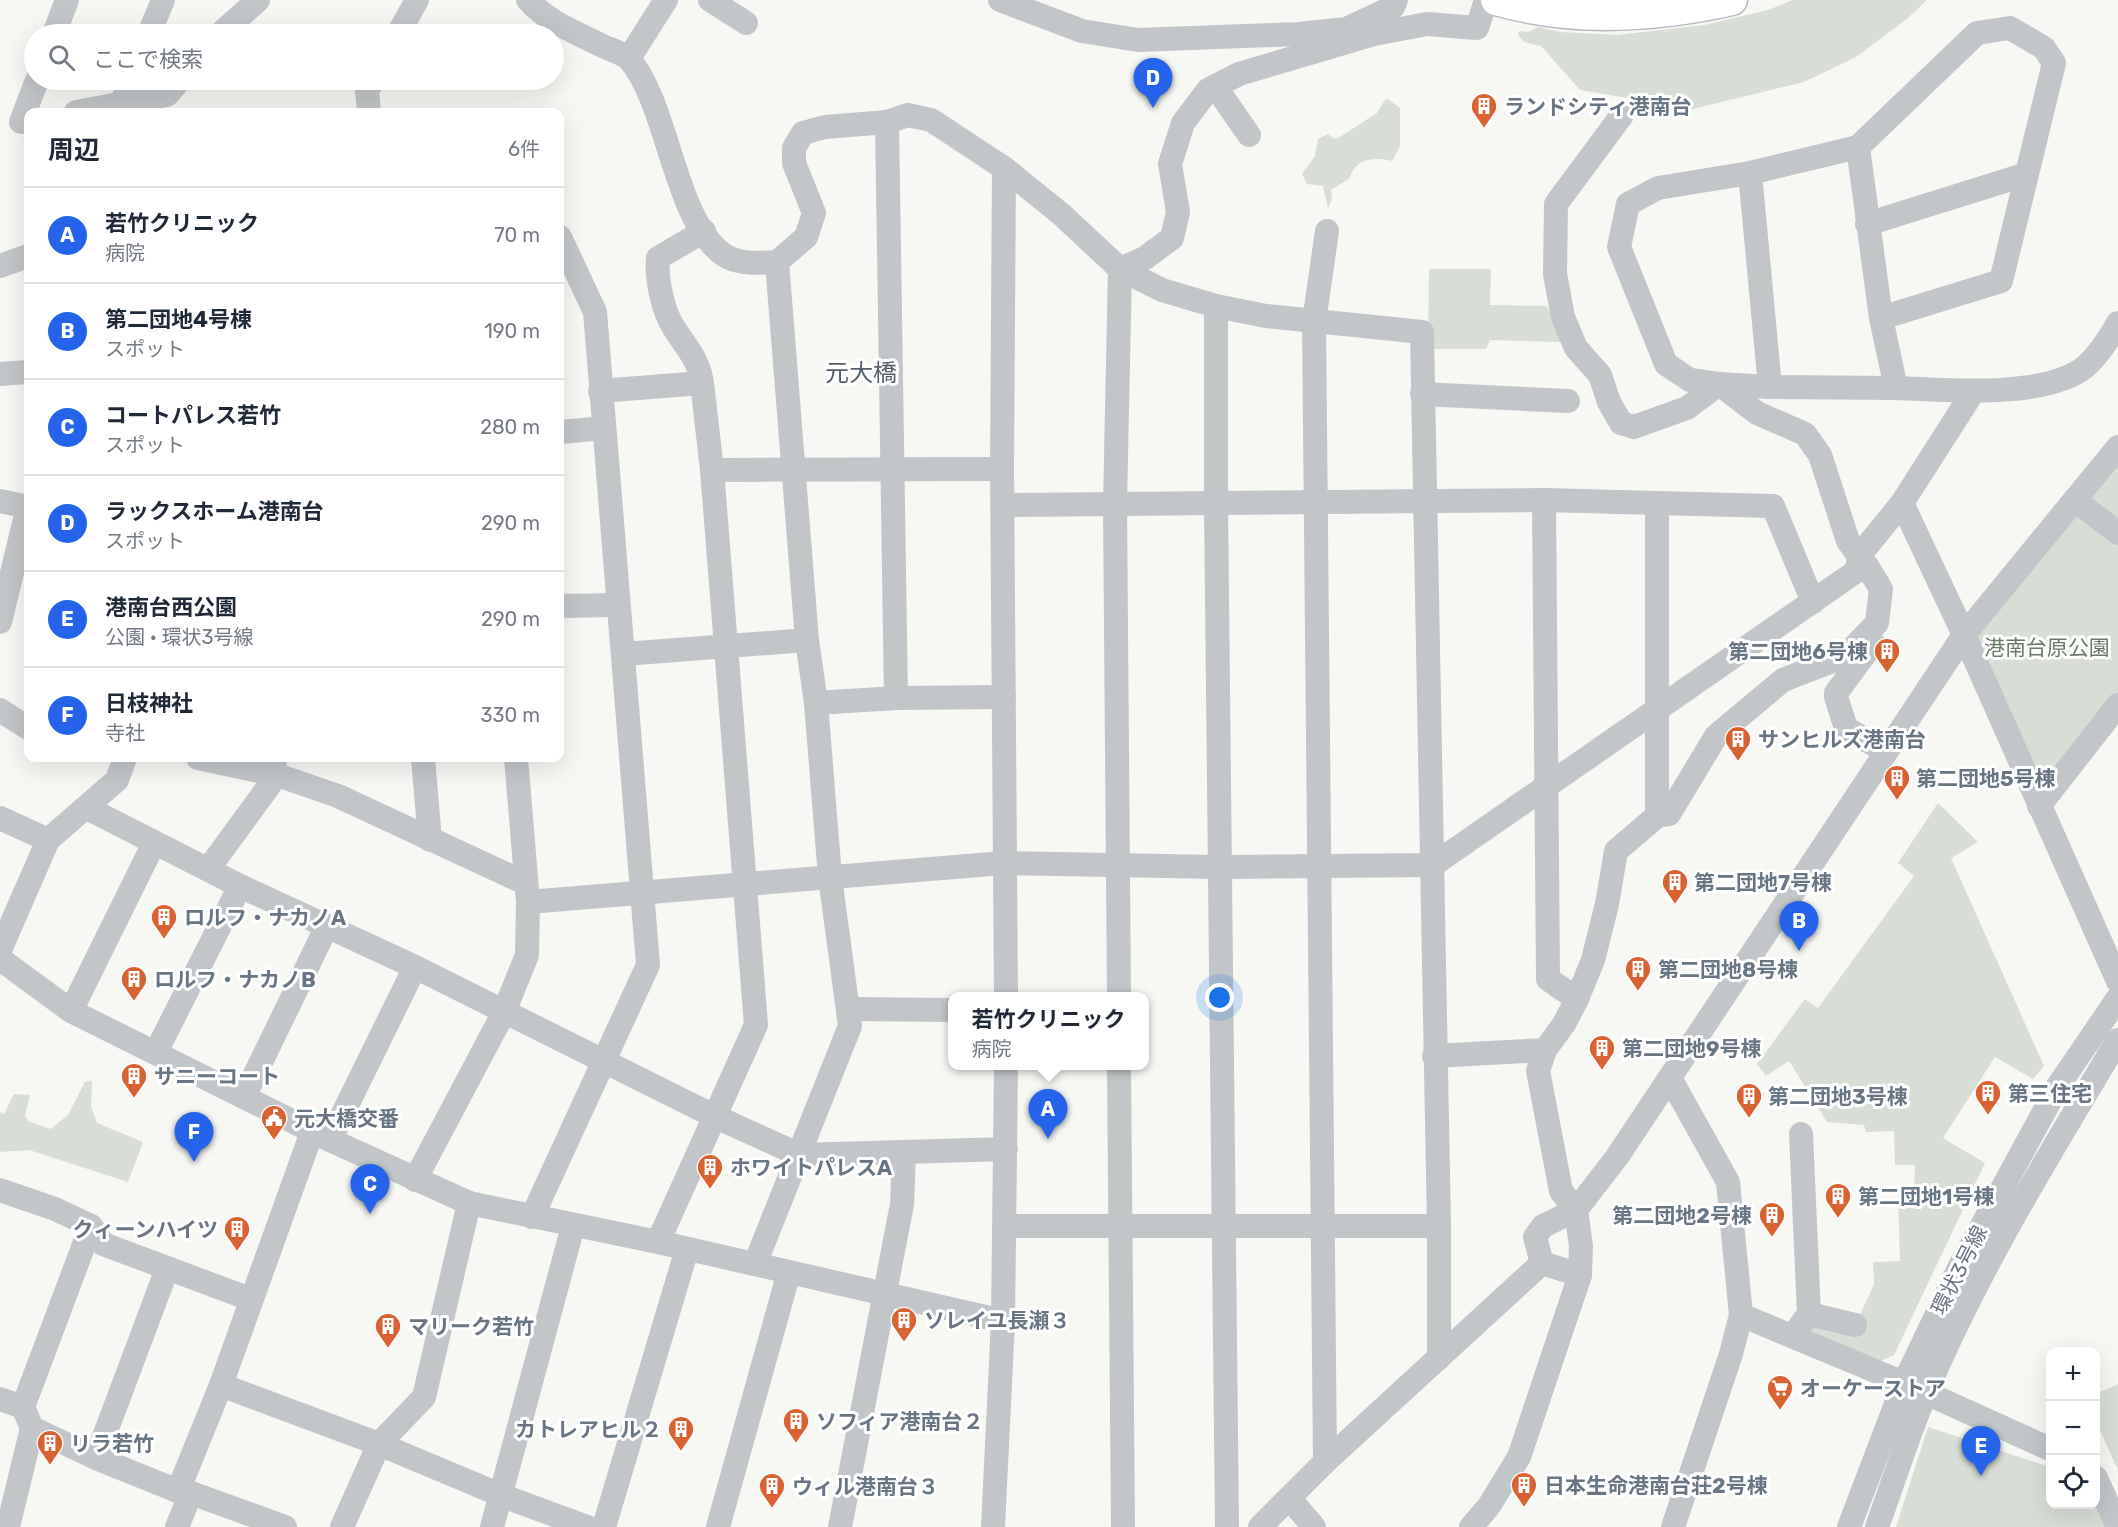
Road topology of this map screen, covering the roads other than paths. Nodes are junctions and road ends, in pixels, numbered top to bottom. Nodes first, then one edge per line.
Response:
1 (67, 0) edge
2 (163, 0) edge
3 (258, 0) edge
4 (417, 0) edge
5 (666, 0) edge
6 (710, 0) edge
7 (1000, 0) edge
8 (1396, 0) edge
9 (1486, 0) edge
10 (1496, 0) edge
11 (1732, 0) edge
12 (533, 2) edge
13 (746, 23) dead end
14 (58, 24) edge
15 (153, 24) edge
16 (230, 24) edge
17 (404, 24) edge
18 (560, 24) edge
19 (564, 27) edge
20 (1374, 27) junction
21 (629, 58) junction
22 (1215, 86) junction
23 (33, 90) edge
24 (126, 90) edge
25 (368, 90) edge
26 (173, 96) edge
27 (121, 103) junction
28 (26, 108) edge
29 (96, 108) edge
30 (369, 108) edge
31 (1622, 115) dead end
32 (887, 122) junction
33 (1249, 135) dead end
34 (1858, 147) junction
35 (1004, 168) junction
36 (1750, 173) junction
37 (2027, 174) junction
38 (1867, 224) junction
39 (704, 231) junction
40 (1327, 231) dead end
41 (564, 246) edge
42 (24, 257) edge
43 (777, 262) junction
44 (0, 266) edge
45 (1120, 269) junction
46 (1216, 306) junction
47 (1881, 318) junction
48 (1314, 322) junction
49 (2118, 323) edge
50 (24, 372) edge
51 (0, 374) edge
52 (702, 383) junction
53 (1719, 384) junction
54 (1770, 387) junction
55 (1896, 387) junction
56 (600, 391) junction
57 (1973, 392) junction
58 (1422, 394) junction
59 (1568, 400) dead end
60 (603, 428) junction
61 (564, 432) edge
62 (2118, 447) edge
63 (1002, 468) junction
64 (712, 470) junction
65 (794, 470) junction
66 (894, 470) junction
67 (1544, 500) junction
68 (0, 501) edge
69 (1425, 501) junction
70 (2076, 501) junction
71 (1315, 502) junction
72 (1657, 503) junction
73 (1902, 503) junction
74 (1115, 504) junction
75 (1216, 504) junction
76 (1004, 505) junction
77 (24, 506) edge
78 (24, 523) edge
79 (2118, 533) edge
80 (1862, 555) junction
81 (1813, 602) junction
82 (618, 604) junction
83 (564, 606) edge
84 (0, 622) edge
85 (1964, 635) junction
86 (807, 640) junction
87 (726, 646) junction
88 (624, 654) junction
89 (1004, 697) junction
90 (896, 698) junction
91 (816, 703) junction
92 (2118, 705) edge
93 (1658, 707) junction
94 (0, 710) edge
95 (24, 725) edge
96 (1886, 752) junction
97 (124, 762) edge
98 (236, 762) edge
99 (423, 762) edge
100 (516, 762) edge
101 (275, 766) edge
102 (1546, 786) junction
103 (2039, 806) junction
104 (87, 808) junction
105 (1657, 816) junction
106 (0, 818) edge
107 (48, 840) junction
108 (429, 840) junction
109 (154, 843) junction
110 (1004, 863) junction
111 (1433, 865) junction
112 (1119, 866) junction
113 (1317, 866) junction
114 (1219, 867) junction
115 (208, 868) junction
116 (830, 877) junction
117 (744, 884) junction
118 (240, 886) junction
119 (642, 891) junction
120 (527, 892) junction
121 (327, 926) junction
122 (0, 950) edge
123 (0, 959) edge
124 (415, 967) junction
125 (2118, 981) edge
126 (1006, 992) edge
127 (1119, 992) edge
128 (2118, 998) edge
129 (1577, 999) junction
130 (849, 1009) junction
131 (948, 1010) edge
132 (71, 1011) junction
133 (504, 1011) junction
134 (2118, 1040) edge
135 (1545, 1050) junction
136 (156, 1052) junction
137 (1434, 1056) junction
138 (602, 1061) junction
139 (1006, 1070) edge
140 (1119, 1070) edge
141 (1670, 1078) junction
142 (244, 1097) junction
143 (716, 1117) junction
144 (1801, 1134) dead end
145 (321, 1136) junction
146 (1006, 1149) junction
147 (904, 1153) junction
148 (800, 1155) junction
149 (415, 1180) junction
150 (0, 1190) edge
151 (469, 1203) junction
152 (1576, 1210) junction
153 (532, 1217) junction
154 (1120, 1224) junction
155 (91, 1226) junction
156 (573, 1226) junction
157 (1005, 1226) junction
158 (1439, 1226) junction
159 (1222, 1227) junction
160 (1322, 1228) junction
161 (658, 1242) junction
162 (687, 1249) junction
163 (1542, 1263) junction
164 (755, 1264) junction
165 (166, 1269) junction
166 (789, 1272) junction
167 (1580, 1275) junction
168 (884, 1295) junction
169 (250, 1299) junction
170 (1809, 1314) junction
171 (1741, 1315) junction
172 (1003, 1321) junction
173 (1856, 1324) dead end
174 (1790, 1336) junction
175 (1439, 1358) junction
176 (1904, 1383) junction
177 (221, 1385) junction
178 (1925, 1395) junction
179 (0, 1399) edge
180 (27, 1417) junction
181 (379, 1444) junction
182 (2046, 1447) edge
183 (96, 1458) junction
184 (1325, 1462) junction
185 (2100, 1487) edge
186 (185, 1492) junction
187 (502, 1496) junction
188 (1289, 1498) junction
189 (8, 1527) edge
190 (177, 1527) edge
191 (285, 1527) edge
192 (342, 1527) edge
193 (492, 1527) edge
194 (587, 1527) edge
195 (604, 1527) edge
196 (718, 1527) edge
197 (840, 1527) edge
198 (993, 1527) edge
199 (1124, 1527) edge
200 (1227, 1527) edge
201 (1260, 1527) edge
202 (1314, 1527) edge
203 (1471, 1527) edge
204 (1673, 1527) edge
205 (1849, 1527) edge
206 (1877, 1527) edge
207 (2118, 1527) edge

1 - 14 street
2 - 15 street
3 - 16 street
4 - 17 street
5 - 21 street
6 - 13 street
7 - 20 street
8 - 20 street
9 - 20 street
10 - 11 main road
12 - 18 street
19 - 21 street
20 - 22 street
21 - 39 street
22 - 33 street
22 - 45 street
23 - 28 street
24 - 27 street
25 - 30 street
26 - 27 street
27 - 29 street
31 - 53 street
32 - 35 street
32 - 43 street
32 - 66 street
34 - 36 street
34 - 37 street
34 - 38 street
35 - 45 street
35 - 63 street
36 - 53 street
36 - 54 street
37 - 38 street
37 - 47 street
38 - 47 street
39 - 43 street
39 - 52 street
40 - 48 street
41 - 56 street
42 - 44 street
43 - 65 street
45 - 46 street
45 - 74 street
46 - 48 street
46 - 75 street
47 - 55 street
48 - 58 street
48 - 71 street
49 - 57 street
50 - 51 street
52 - 56 street
52 - 64 street
53 - 54 street
53 - 80 street
54 - 55 street
55 - 57 street
56 - 60 street
57 - 73 street
58 - 59 street
58 - 69 street
60 - 61 street
60 - 82 street
62 - 70 street
63 - 66 street
63 - 76 street
64 - 65 street
64 - 87 street
65 - 66 street
65 - 86 street
66 - 90 street
67 - 69 street
67 - 72 street
67 - 102 street
68 - 77 street
69 - 71 street
69 - 111 street
70 - 79 street
70 - 85 street
71 - 75 street
71 - 113 street
72 - 81 street
72 - 93 street
73 - 80 street
73 - 85 street
74 - 75 street
74 - 76 street
74 - 112 street
75 - 114 street
76 - 89 street
78 - 84 street
80 - 81 street
80 - 96 street
80 - 105 street
81 - 93 street
82 - 83 street
82 - 88 street
85 - 96 street
85 - 103 street
86 - 87 street
86 - 91 street
87 - 88 street
87 - 117 street
88 - 119 street
89 - 90 street
89 - 110 street
90 - 91 street
91 - 116 street
92 - 103 street
93 - 102 street
93 - 105 street
94 - 95 street
96 - 141 street
97 - 104 street
98 - 101 street
99 - 108 street
100 - 120 street
101 - 108 street
101 - 115 street
102 - 111 street
102 - 129 street
103 - 125 street
104 - 107 street
104 - 109 street
105 - 129 street
106 - 107 street
107 - 122 street
108 - 120 street
109 - 115 street
109 - 132 street
110 - 112 street
110 - 116 street
110 - 126 street
111 - 113 street
111 - 137 street
112 - 114 street
112 - 127 street
113 - 114 street
113 - 160 street
114 - 159 street
115 - 118 street
116 - 117 street
116 - 130 street
117 - 119 street
117 - 143 street
118 - 121 street
118 - 136 street
119 - 120 street
119 - 138 street
120 - 133 street
121 - 124 street
121 - 142 street
123 - 132 street
124 - 133 street
124 - 145 street
128 - 176 street, 環状3号線
129 - 135 street
130 - 131 street
130 - 148 street
132 - 136 street
133 - 138 street
133 - 149 street
134 - 178 street, 環状3号線
135 - 137 street
135 - 152 street
136 - 142 street
137 - 158 street
138 - 143 street
138 - 153 street
139 - 146 street
140 - 154 street
141 - 152 street
141 - 171 street
142 - 145 street
143 - 148 street
143 - 161 street
144 - 170 street
145 - 149 street
145 - 169 street
146 - 147 street
146 - 157 street
147 - 148 street
147 - 168 street
148 - 164 street
149 - 151 street
150 - 155 street
151 - 153 street
151 - 181 street
152 - 163 street
152 - 167 street
153 - 156 street
154 - 157 street
154 - 159 street
154 - 199 street
155 - 165 street
155 - 180 street
156 - 161 street
156 - 187 street
157 - 172 street
158 - 160 street
158 - 175 street
159 - 160 street
159 - 200 street
160 - 184 street
161 - 162 street
162 - 164 street
162 - 195 street
163 - 167 street
163 - 175 street
164 - 166 street
165 - 169 street
165 - 183 street
166 - 168 street
166 - 196 street
167 - 203 street
168 - 172 street
168 - 197 street
169 - 177 street
170 - 173 street
170 - 174 street
171 - 174 street
171 - 204 street
172 - 198 street
174 - 176 street
175 - 184 street
176 - 178 street
176 - 205 street, 環状3号線
177 - 181 street
177 - 186 street
178 - 182 street
178 - 206 street, 環状3号線
179 - 180 street
180 - 183 street
180 - 189 street
181 - 187 street
181 - 192 street
183 - 186 street
184 - 188 street
185 - 207 street
186 - 190 street
186 - 191 street
187 - 193 street
187 - 194 street
188 - 201 street
188 - 202 street

